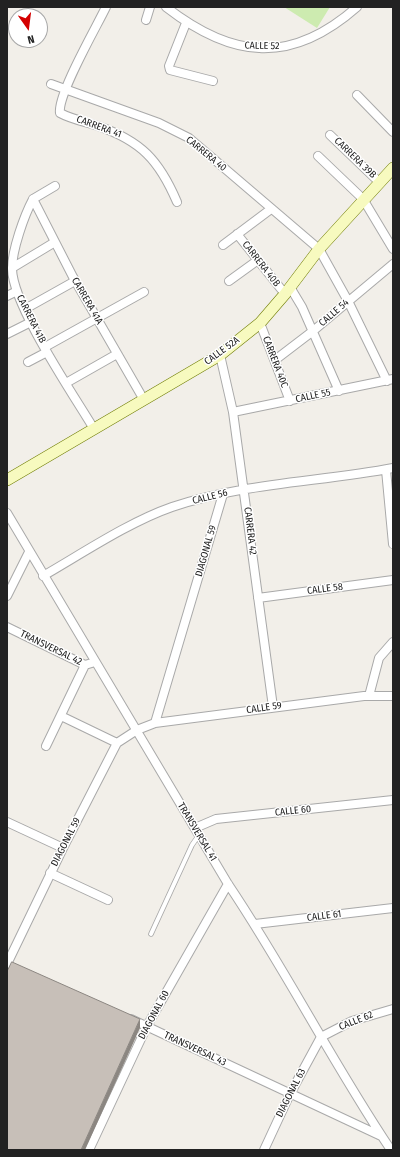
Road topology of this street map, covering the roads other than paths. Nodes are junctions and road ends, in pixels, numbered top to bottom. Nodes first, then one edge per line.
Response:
1 (106, 7) edge
2 (150, 7) edge
3 (166, 7) edge
4 (357, 7) edge
5 (146, 20) dead end
6 (186, 23) junction
7 (213, 81) dead end
8 (51, 84) dead end
9 (65, 90) junction
10 (357, 95) dead end
11 (393, 132) edge
12 (330, 135) dead end
13 (318, 156) dead end
14 (393, 168) edge
15 (379, 182) junction
16 (55, 186) dead end
17 (33, 199) junction
18 (363, 199) junction
19 (177, 202) dead end
20 (272, 209) junction
21 (237, 234) junction
22 (55, 242) junction
23 (222, 245) dead end
24 (319, 249) junction
25 (393, 249) edge
26 (10, 258) edge
27 (258, 260) junction
28 (393, 264) edge
29 (12, 268) junction
30 (75, 281) junction
31 (229, 281) dead end
32 (287, 290) junction
33 (16, 291) junction
34 (144, 292) dead end
35 (7, 296) edge
36 (348, 301) junction
37 (25, 309) junction
38 (96, 318) junction
39 (31, 322) junction
40 (260, 323) junction
41 (313, 331) junction
42 (7, 334) edge
43 (46, 349) junction
44 (117, 354) junction
45 (220, 355) junction
46 (275, 360) junction
47 (28, 362) dead end
48 (390, 380) edge
49 (66, 383) junction
50 (339, 391) junction
51 (144, 400) junction
52 (290, 401) junction
53 (233, 412) junction
54 (94, 429) junction
55 (389, 469) edge
56 (7, 480) edge
57 (244, 489) junction
58 (222, 494) junction
59 (7, 513) edge
60 (393, 544) edge
61 (30, 552) junction
62 (44, 576) junction
63 (393, 580) edge
64 (7, 596) edge
65 (258, 598) junction
66 (7, 627) edge
67 (393, 642) edge
68 (95, 662) junction
69 (85, 665) junction
70 (369, 696) junction
71 (393, 696) edge
72 (273, 707) junction
73 (61, 716) junction
74 (155, 723) junction
75 (137, 730) junction
76 (117, 743) junction
77 (46, 746) dead end
78 (393, 800) edge
79 (7, 822) edge
80 (197, 832) junction
81 (63, 848) junction
82 (50, 873) junction
83 (228, 884) junction
84 (108, 900) dead end
85 (393, 908) edge
86 (256, 924) junction
87 (151, 934) dead end
88 (9, 963) edge
89 (393, 1009) edge
90 (124, 1015) edge
91 (147, 1026) junction
92 (321, 1038) junction
93 (290, 1094) junction
94 (384, 1139) junction
95 (93, 1149) edge
96 (264, 1150) edge
97 (381, 1150) edge
98 (391, 1150) edge

1 - 9 street
2 - 5 street
3 - 6 street, CALLE 52
4 - 6 street, CALLE 52
6 - 7 street
8 - 9 street, CARRERA 40
9 - 19 street, CARRERA 41
9 - 20 street, CARRERA 40
10 - 11 street
12 - 15 street, CARRERA 39B
13 - 18 street
14 - 15 street, CALLE 52A
15 - 18 street, CALLE 52A
16 - 17 street
17 - 22 street, CARRERA 41A
17 - 26 street, CARRERA 41B
18 - 24 street, CALLE 52A
18 - 25 street
20 - 21 street
20 - 24 street, CARRERA 40
21 - 23 street
21 - 27 street, CARRERA 40B
22 - 29 street
22 - 30 street, CARRERA 41A
24 - 32 street, CALLE 52A
24 - 36 street
26 - 29 street, CARRERA 41B
27 - 31 street
27 - 32 street, CARRERA 40B
28 - 36 street, CALLE 54
29 - 33 street, CARRERA 41B
30 - 37 street
30 - 38 street, CARRERA 41A
32 - 40 street, CALLE 52A
32 - 41 street, CARRERA 40B
33 - 35 street
33 - 37 street, CARRERA 41B
34 - 38 street
36 - 41 street, CALLE 54
36 - 48 street
37 - 39 street, CARRERA 41B
38 - 43 street
38 - 44 street, CARRERA 41A
39 - 42 street
39 - 43 street, CARRERA 41B
40 - 45 street, CALLE 52A
40 - 46 street, CARRERA 40C
41 - 46 street, CALLE 54
41 - 50 street
43 - 47 street
43 - 49 street, CARRERA 41B
44 - 49 street
44 - 51 street, CARRERA 41A
45 - 51 street, CALLE 52A
45 - 53 street, CARRERA 42
46 - 52 street, CARRERA 40C
48 - 50 street, CALLE 55
49 - 54 street, CARRERA 41B
50 - 52 street, CALLE 55
51 - 54 street, CALLE 52A
52 - 53 street, CALLE 55
53 - 57 street, CARRERA 42
54 - 56 street, CALLE 52A
55 - 57 street, CALLE 56
55 - 60 street
57 - 58 street, CALLE 56
57 - 65 street, CARRERA 42
58 - 62 street, CALLE 56
58 - 74 street, DIAGONAL 59
59 - 61 street, TRANSVERSAL 41
61 - 62 street, TRANSVERSAL 41
61 - 64 street
62 - 68 street, TRANSVERSAL 41
63 - 65 street, CALLE 58
65 - 72 street, CARRERA 42
66 - 69 street, TRANSVERSAL 42
67 - 70 street
68 - 69 street, TRANSVERSAL 42
68 - 75 street, TRANSVERSAL 41
69 - 73 street
70 - 71 street, CALLE 59
70 - 72 street, CALLE 59
72 - 74 street, CALLE 59
73 - 76 street
73 - 77 street
74 - 75 street, CALLE 59
75 - 76 street, DIAGONAL 59
75 - 80 street, TRANSVERSAL 41
76 - 81 street, DIAGONAL 59
78 - 80 street, CALLE 60
79 - 81 street
80 - 83 street, TRANSVERSAL 41
80 - 87 lane
81 - 82 street, DIAGONAL 59
82 - 84 street
82 - 88 street, DIAGONAL 59
83 - 86 street, TRANSVERSAL 41
83 - 91 street, DIAGONAL 60
85 - 86 street, CALLE 61
86 - 92 street, TRANSVERSAL 41
89 - 92 street, CALLE 62
90 - 91 street, TRANSVERSAL 43
91 - 93 street, TRANSVERSAL 43
91 - 95 street, DIAGONAL 60
92 - 93 street, DIAGONAL 63
92 - 94 street, TRANSVERSAL 41
93 - 94 street, TRANSVERSAL 43
93 - 96 street, DIAGONAL 63
94 - 97 street
94 - 98 street, TRANSVERSAL 41

